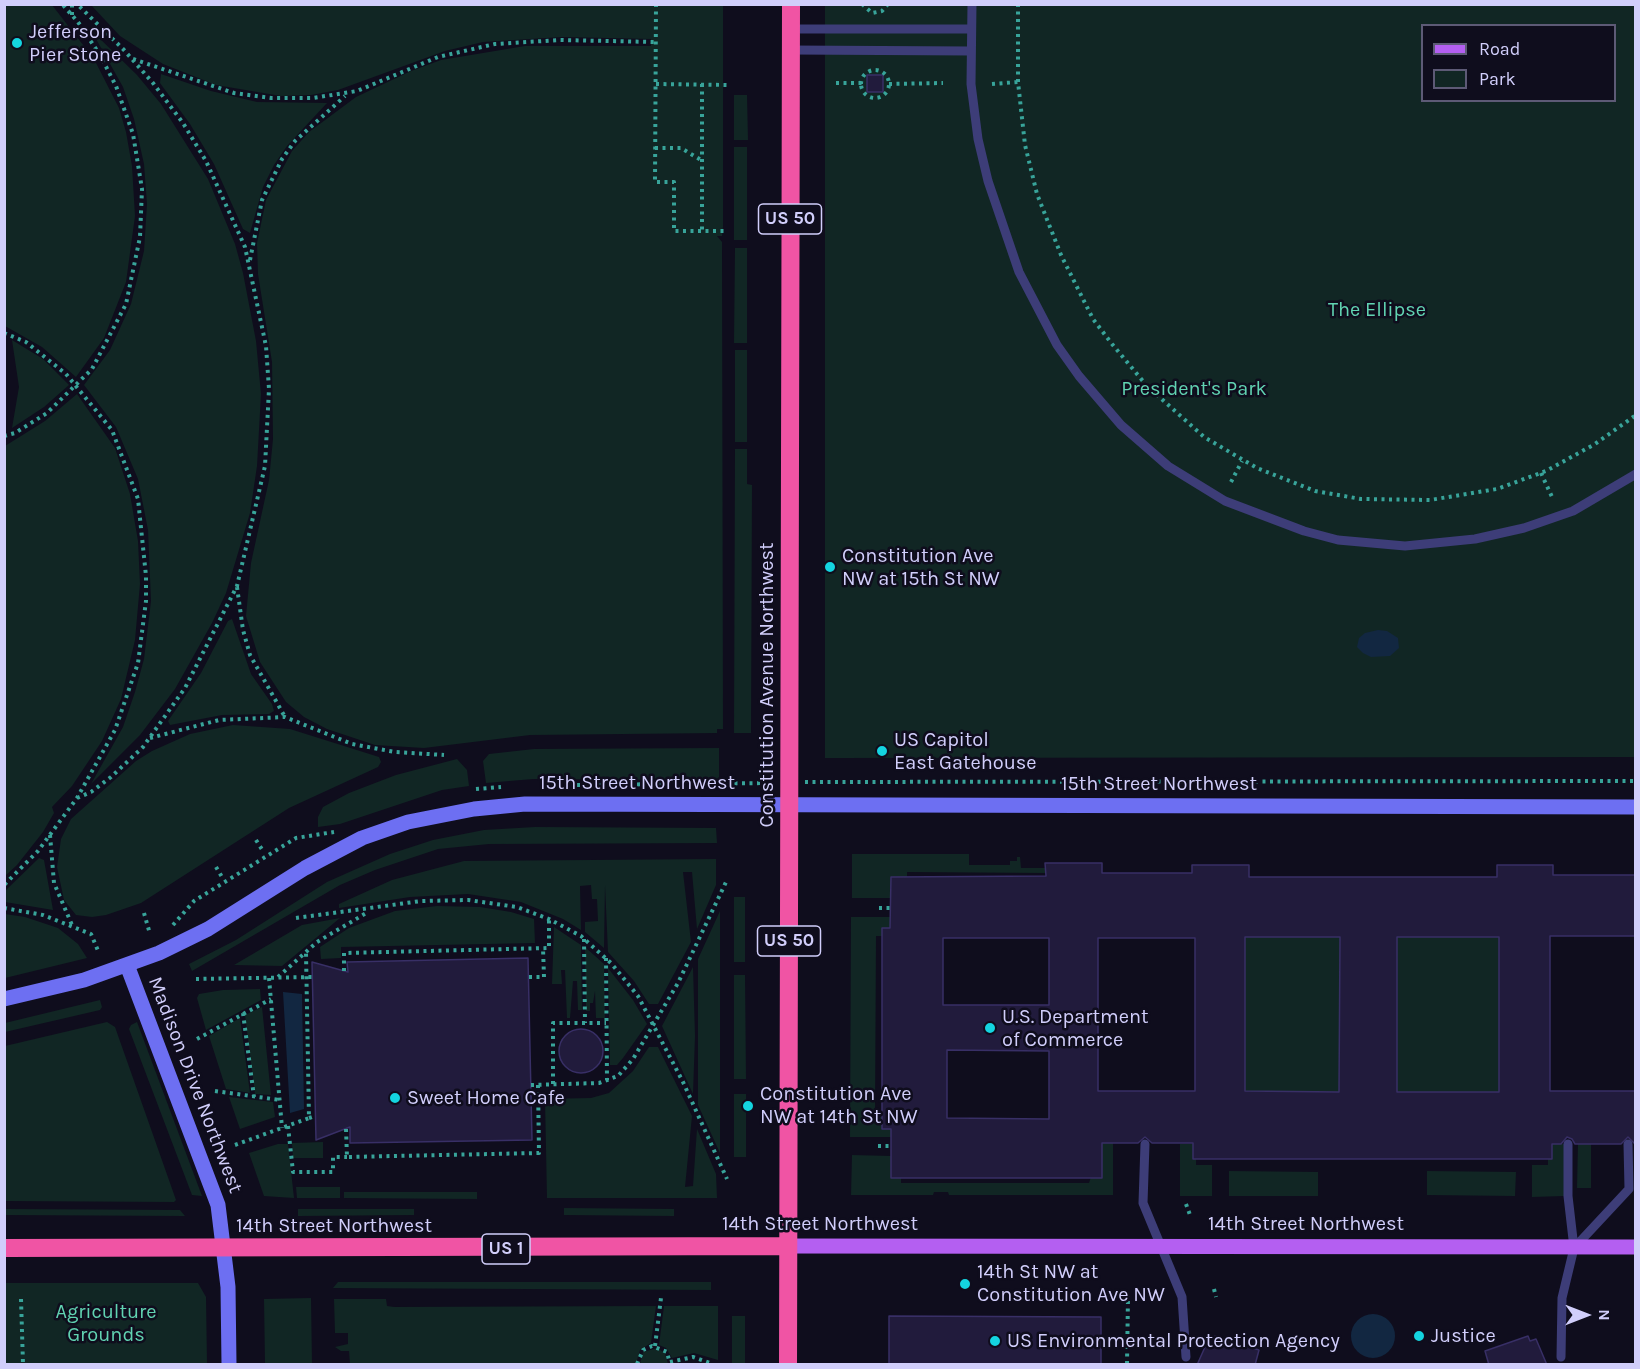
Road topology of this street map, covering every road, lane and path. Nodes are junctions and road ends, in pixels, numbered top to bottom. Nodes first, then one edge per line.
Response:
1 (62, 4) edge
2 (72, 4) edge
3 (77, 4) edge
4 (656, 4) edge
5 (791, 4) edge
6 (862, 4) edge
7 (888, 4) edge
8 (972, 4) edge
9 (1018, 4) edge
10 (72, 15) junction
11 (791, 29) junction
12 (971, 29) junction
13 (656, 42) junction
14 (791, 50) junction
15 (970, 51) junction
16 (132, 58) junction
17 (1018, 82) junction
18 (836, 83) dead end
19 (862, 83) junction
20 (656, 84) junction
21 (702, 84) junction
22 (889, 84) junction
23 (943, 84) dead end
24 (992, 84) dead end
25 (728, 85) dead end
26 (347, 93) junction
27 (656, 148) junction
28 (702, 160) junction
29 (702, 231) junction
30 (728, 231) dead end
31 (249, 264) junction
32 (4, 333) edge
33 (77, 385) junction
34 (1635, 416) edge
35 (4, 436) edge
36 (1242, 461) junction
37 (1541, 473) junction
38 (1635, 474) edge
39 (1231, 482) dead end
40 (1552, 497) dead end
41 (237, 586) junction
42 (285, 717) junction
43 (149, 738) junction
44 (444, 755) dead end
45 (855, 780) dead end
46 (1635, 781) edge
47 (686, 784) dead end
48 (732, 784) dead end
49 (77, 798) junction
50 (789, 805) junction
51 (1635, 807) edge
52 (50, 834) junction
53 (256, 840) dead end
54 (263, 851) dead end
55 (216, 867) dead end
56 (222, 877) dead end
57 (726, 882) dead end
58 (4, 885) edge
59 (4, 908) edge
60 (879, 908) dead end
61 (891, 908) dead end
62 (371, 910) junction
63 (144, 913) dead end
64 (296, 918) dead end
65 (549, 919) junction
66 (72, 926) junction
67 (150, 934) dead end
68 (584, 939) junction
69 (543, 948) junction
70 (99, 953) dead end
71 (306, 953) junction
72 (606, 958) junction
73 (127, 965) junction
74 (344, 971) dead end
75 (278, 977) junction
76 (306, 977) junction
77 (312, 977) dead end
78 (529, 977) dead end
79 (268, 978) junction
80 (196, 979) dead end
81 (4, 999) edge
82 (271, 999) junction
83 (243, 1013) junction
84 (585, 1023) junction
85 (606, 1023) junction
86 (653, 1025) junction
87 (197, 1039) dead end
88 (607, 1080) junction
89 (553, 1084) junction
90 (531, 1085) dead end
91 (538, 1085) junction
92 (215, 1091) dead end
93 (254, 1097) junction
94 (280, 1100) junction
95 (315, 1116) dead end
96 (309, 1118) junction
97 (288, 1126) junction
98 (282, 1128) junction
99 (346, 1129) dead end
100 (1145, 1143) dead end
101 (1568, 1144) dead end
102 (1628, 1144) dead end
103 (235, 1145) dead end
104 (878, 1146) dead end
105 (891, 1146) dead end
106 (347, 1157) junction
107 (727, 1179) dead end
108 (1186, 1204) dead end
109 (1190, 1215) dead end
110 (788, 1246) junction
111 (1160, 1247) junction
112 (1635, 1247) edge
113 (4, 1248) edge
114 (225, 1248) junction
115 (1574, 1248) junction
116 (1214, 1289) dead end
117 (1128, 1296) dead end
118 (1216, 1297) dead end
119 (661, 1298) dead end
120 (21, 1299) dead end
121 (655, 1346) junction
122 (1186, 1357) dead end
123 (1561, 1357) dead end
124 (670, 1363) edge
125 (23, 1365) edge
126 (229, 1365) edge
127 (637, 1365) edge
128 (713, 1365) edge
129 (788, 1365) edge
130 (1127, 1365) edge

1 - 10 path
2 - 10 path
3 - 16 path
4 - 13 path
5 - 11 highway, Constitution Avenue Northwest / US 50
6 - 7 path
8 - 12 lane
9 - 17 path
10 - 33 path
11 - 12 lane
11 - 14 highway, Constitution Avenue Northwest / US 50
12 - 15 lane
13 - 20 path
13 - 26 path
14 - 15 lane
14 - 50 highway, Constitution Avenue Northwest / US 50
15 - 38 lane
16 - 26 path
16 - 31 path
17 - 24 path
17 - 36 path
18 - 19 path
19 - 22 path
19 - 22 path
20 - 21 path
20 - 27 path
21 - 25 path
21 - 28 path
22 - 23 path
26 - 31 path
27 - 28 path
27 - 29 path
28 - 29 path
29 - 30 path
31 - 41 path
32 - 33 path
33 - 35 path
33 - 49 path
34 - 37 path
36 - 37 path
36 - 39 path
37 - 40 path
41 - 42 path
41 - 43 path
42 - 43 path
42 - 44 path
43 - 49 path
45 - 46 path
47 - 48 path
49 - 52 path
50 - 51 main road, 15th Street Northwest
50 - 73 main road, 15th Street Northwest
50 - 110 highway, Constitution Avenue Northwest / US 50
52 - 58 path
52 - 66 path
53 - 54 path
55 - 56 path
57 - 86 path
59 - 66 path
60 - 61 path
62 - 64 path
62 - 65 path
62 - 71 path
63 - 67 path
65 - 68 path
65 - 69 path
66 - 70 path
68 - 72 path
68 - 84 path
69 - 74 path
69 - 78 path
71 - 75 path
71 - 76 path
72 - 85 path
72 - 86 path
73 - 81 main road, 15th Street Northwest
73 - 114 main road, Madison Drive Northwest
75 - 76 path
75 - 79 path
76 - 77 path
76 - 96 path
79 - 80 path
79 - 82 path
82 - 83 path
82 - 94 path
83 - 87 path
83 - 93 path
84 - 85 path
84 - 89 path
85 - 88 path
86 - 88 path
86 - 107 path
88 - 89 path
89 - 91 path
90 - 91 path
91 - 106 path
92 - 93 path
93 - 94 path
94 - 98 path
95 - 96 path
96 - 97 path
97 - 98 path
97 - 106 path
98 - 103 path
99 - 106 path
100 - 111 lane
101 - 115 lane
102 - 115 lane
104 - 105 path
108 - 109 path
110 - 111 main road, 14th Street Northwest
110 - 114 highway, 14th Street Northwest / US 1
110 - 129 highway, Constitution Avenue Northwest
111 - 115 main road, 14th Street Northwest
111 - 122 lane
112 - 115 main road, 14th Street Northwest
113 - 114 highway, 14th Street Northwest / US 1
114 - 126 main road, Madison Drive Northwest
115 - 123 lane
116 - 118 path
117 - 130 path
119 - 121 path
120 - 125 path
121 - 124 path
121 - 127 path
124 - 128 path

